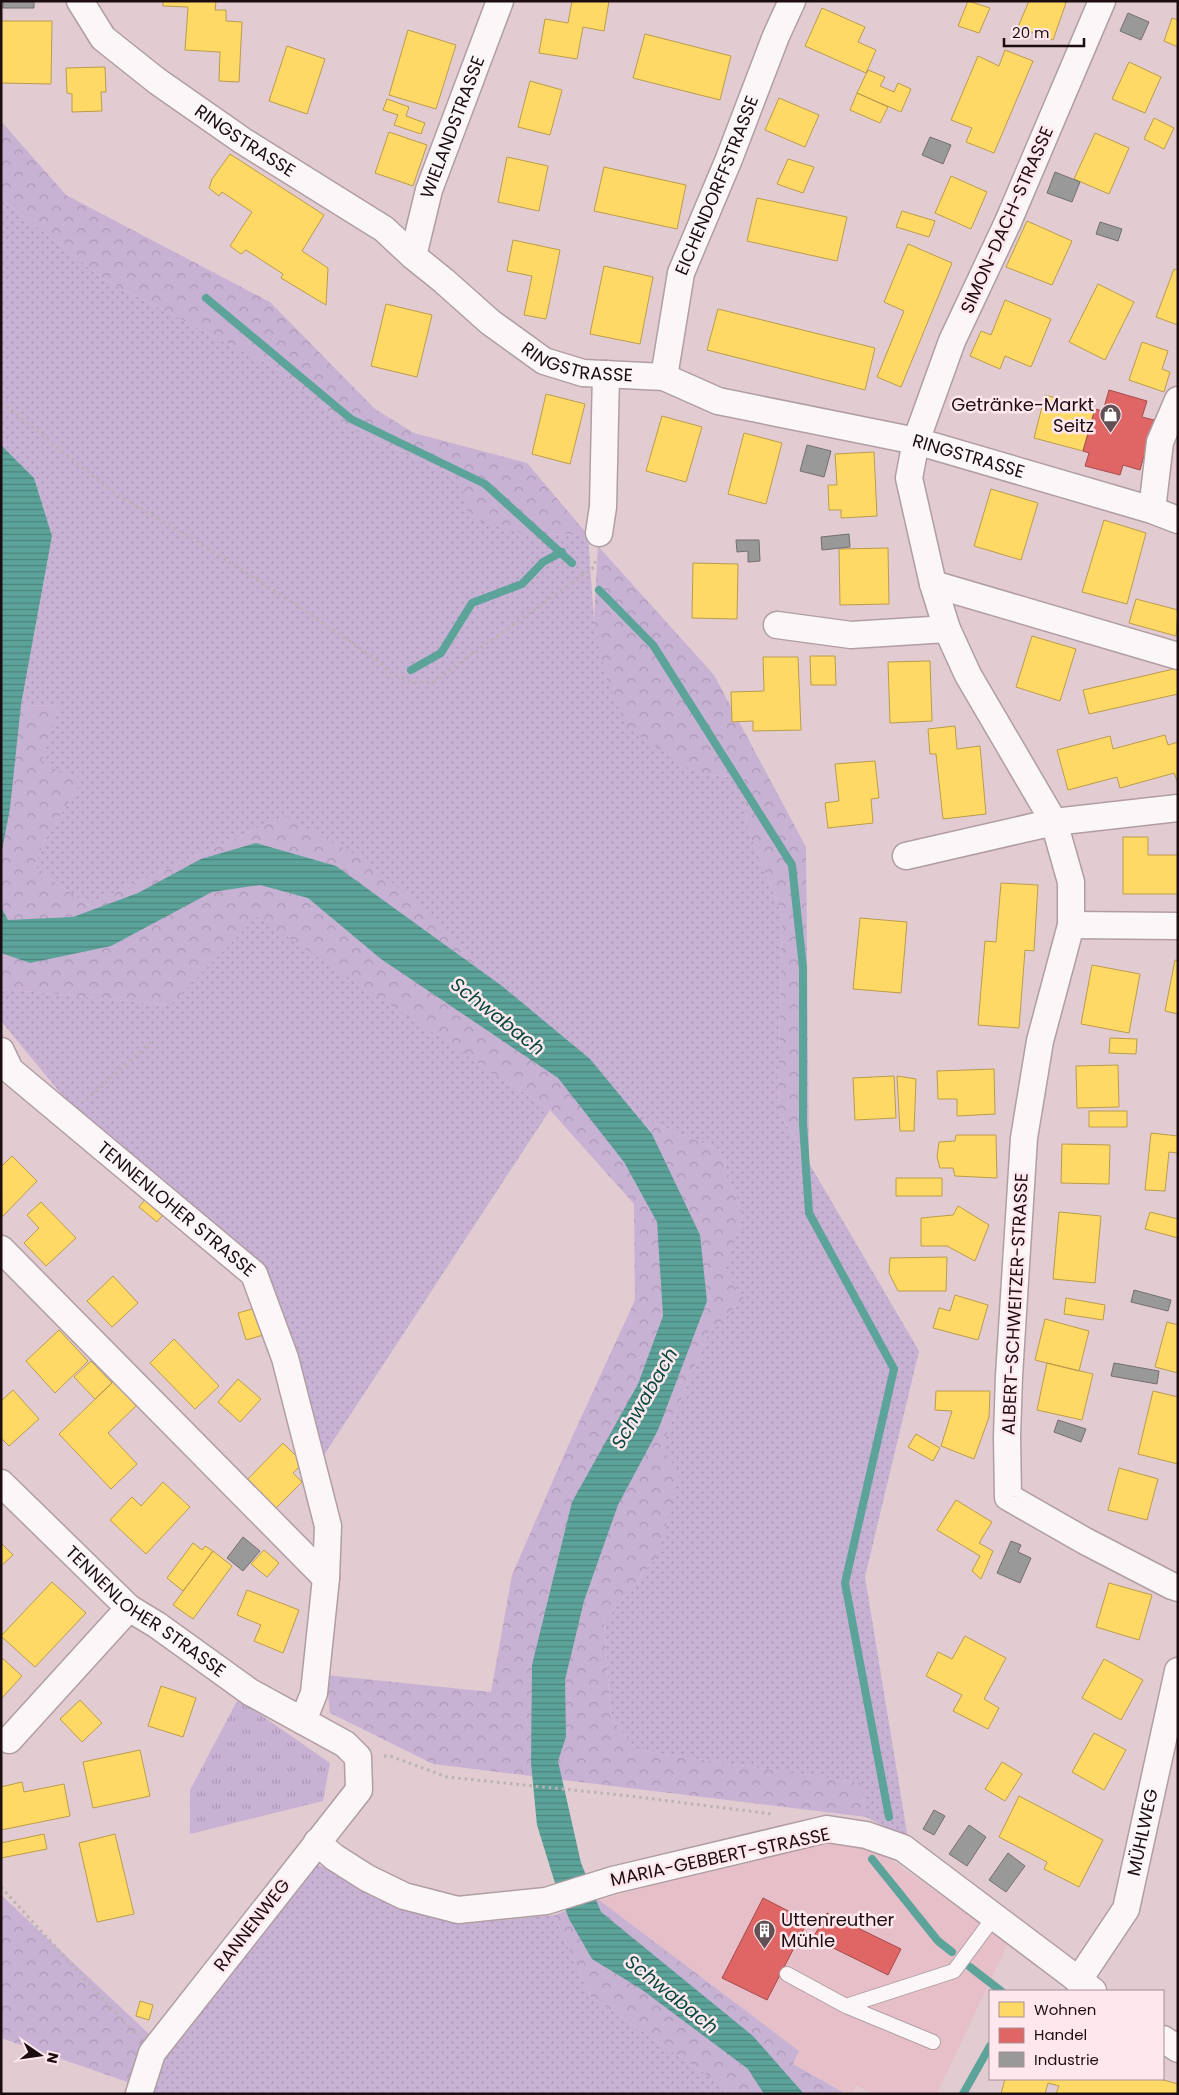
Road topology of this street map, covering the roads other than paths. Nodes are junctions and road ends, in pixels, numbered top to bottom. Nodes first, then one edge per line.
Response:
1 (80, 1) edge
2 (500, 1) edge
3 (792, 1) edge
4 (1102, 1) edge
5 (413, 256) junction
6 (606, 374) junction
7 (664, 377) junction
8 (1178, 400) edge
9 (916, 441) junction
10 (1152, 510) junction
11 (1178, 520) edge
12 (599, 533) road end
13 (933, 584) junction
14 (777, 625) dead end
15 (947, 629) junction
16 (1178, 656) edge
17 (1178, 808) edge
18 (1054, 822) junction
19 (906, 856) dead end
20 (1071, 925) junction
21 (1178, 926) edge
22 (1, 1051) edge
23 (1, 1249) edge
24 (4, 1490) edge
25 (326, 1578) junction
26 (1178, 1588) edge
27 (129, 1608) junction
28 (1178, 1671) edge
29 (303, 1721) junction
30 (9, 1740) dead end
31 (358, 1757) joint
32 (317, 1842) junction
33 (994, 1917) junction
34 (787, 1974) dead end
35 (1085, 1986) edge
36 (846, 2006) junction
37 (1164, 2040) edge
38 (933, 2042) dead end
39 (1178, 2049) edge
40 (139, 2094) edge

1 - 5 street, RINGSTRASSE
2 - 5 street, WIELANDSTRASSE
3 - 7 street, EICHENDORFFSTRASSE
4 - 9 street, SIMON-DACH-STRASSE
5 - 6 street, RINGSTRASSE
6 - 7 street, RINGSTRASSE
6 - 12 street
7 - 9 street, RINGSTRASSE
8 - 10 street
9 - 10 street, RINGSTRASSE
9 - 13 street, ALBERT-SCHWEITZER-STRASSE
10 - 11 street, RINGSTRASSE
13 - 15 street, ALBERT-SCHWEITZER-STRASSE
13 - 16 street
14 - 15 street
15 - 18 street, ALBERT-SCHWEITZER-STRASSE
17 - 18 street
18 - 19 street
18 - 20 street, ALBERT-SCHWEITZER-STRASSE
20 - 21 street
20 - 26 street, ALBERT-SCHWEITZER-STRASSE
22 - 25 street, TENNENLOHER STRASSE
23 - 25 street
24 - 27 street, TENNENLOHER STRASSE
25 - 29 street, TENNENLOHER STRASSE
27 - 29 street, TENNENLOHER STRASSE
27 - 30 street
28 - 35 street, MÜHLWEG
29 - 31 street, TENNENLOHER STRASSE
31 - 32 street, RANNENWEG
32 - 33 street, MARIA-GEBBERT-STRASSE
32 - 40 street, RANNENWEG
33 - 35 street, MARIA-GEBBERT-STRASSE
33 - 36 lane
34 - 36 lane
36 - 38 lane
37 - 39 street

